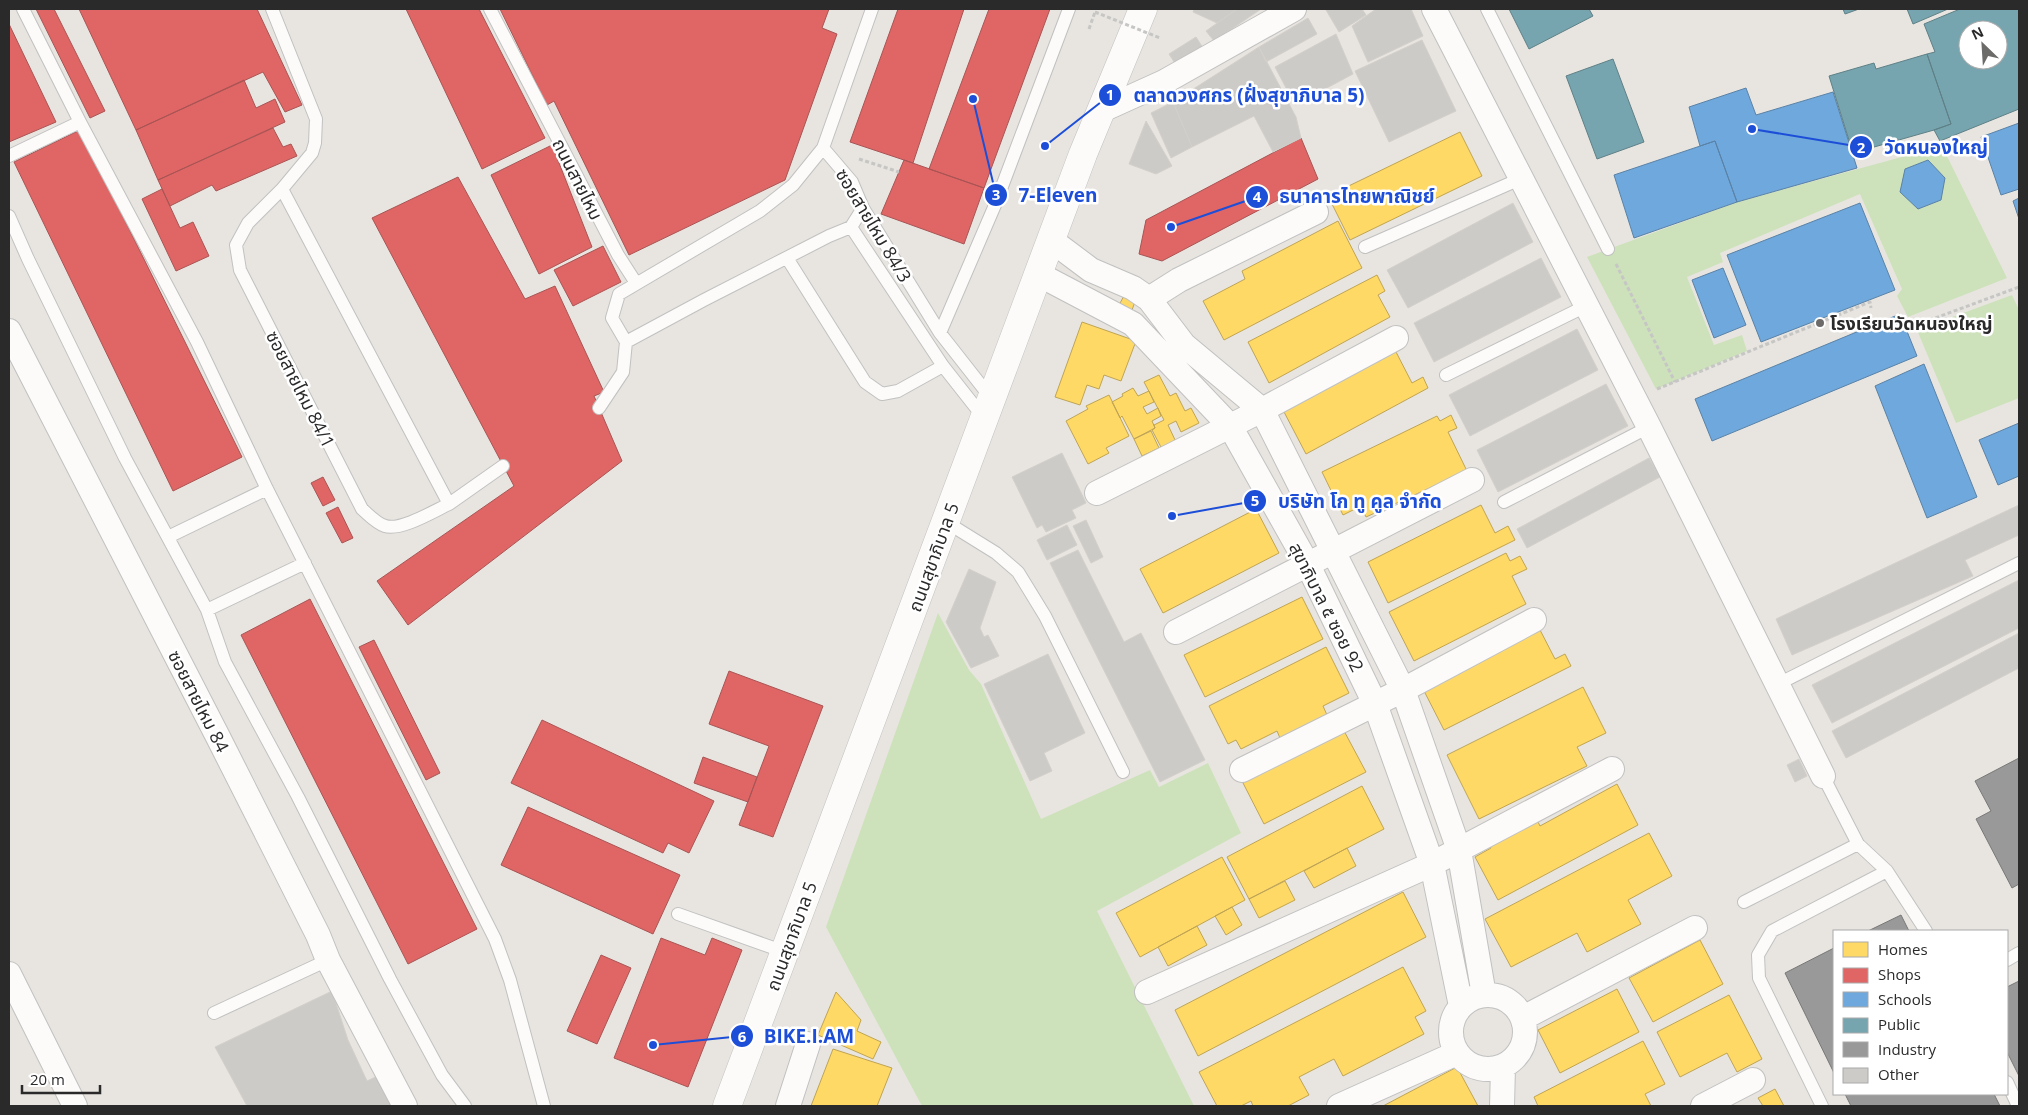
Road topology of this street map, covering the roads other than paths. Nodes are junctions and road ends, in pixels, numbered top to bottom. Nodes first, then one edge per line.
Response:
1 (23, 9) edge
2 (272, 9) edge
3 (490, 9) edge
4 (872, 9) edge
5 (1069, 9) edge
6 (1143, 9) edge
7 (1294, 9) edge
8 (1434, 9) edge
9 (1488, 9) edge
10 (1100, 111) junction
11 (80, 122) junction
12 (823, 148) junction
13 (9, 156) edge
14 (1520, 179) junction
15 (282, 189) junction
16 (863, 208) junction
17 (1316, 212) dead end
18 (9, 216) edge
19 (851, 227) junction
20 (1051, 240) junction
21 (1365, 248) dead end
22 (1608, 249) road end
23 (787, 258) junction
24 (1038, 274) junction
25 (636, 283) junction
26 (1149, 300) junction
27 (1586, 306) junction
28 (9, 331) edge
29 (940, 334) junction
30 (1396, 338) dead end
31 (626, 342) junction
32 (943, 366) junction
33 (1446, 375) dead end
34 (599, 408) dead end
35 (988, 408) junction
36 (1262, 410) junction
37 (1230, 426) junction
38 (1649, 427) junction
39 (503, 466) dead end
40 (1472, 480) dead end
41 (267, 489) junction
42 (1097, 493) dead end
43 (1504, 502) dead end
44 (449, 504) junction
45 (946, 522) junction
46 (168, 537) junction
47 (1334, 552) junction
48 (305, 563) junction
49 (2019, 563) edge
50 (1308, 566) junction
51 (207, 610) junction
52 (1534, 620) dead end
53 (1176, 632) dead end
54 (1778, 684) junction
55 (1403, 690) junction
56 (1375, 704) junction
57 (1612, 769) dead end
58 (1242, 770) dead end
59 (1123, 772) dead end
60 (1823, 776) joint
61 (1858, 844) junction
62 (1459, 850) junction
63 (1432, 864) junction
64 (1887, 871) junction
65 (1744, 902) dead end
66 (678, 914) dead end
67 (1695, 928) dead end
68 (1925, 930) edge
69 (785, 952) junction
70 (2019, 953) edge
71 (2008, 959) edge
72 (328, 960) junction
73 (9, 974) edge
74 (1147, 992) dead end
75 (1484, 995) junction
76 (1461, 1006) junction
77 (214, 1013) dead end
78 (1523, 1018) junction
79 (808, 1044) dead end
80 (1457, 1054) junction
81 (1503, 1067) junction
82 (1753, 1080) dead end
83 (2008, 1084) edge
84 (75, 1106) edge
85 (405, 1106) edge
86 (465, 1106) edge
87 (544, 1106) edge
88 (727, 1106) edge
89 (788, 1106) edge
90 (1339, 1106) edge
91 (1502, 1106) edge
92 (1703, 1106) edge
93 (1822, 1106) edge
94 (2018, 1106) edge

1 - 11 lane
2 - 15 lane, ซอยสายไหม 84/1
3 - 25 lane, ถนนสายไหม
4 - 12 lane
5 - 29 lane
6 - 10 main road, ถนนสุขาภิบาล 5
7 - 10 street
8 - 14 street
9 - 22 lane
10 - 20 main road, ถนนสุขาภิบาล 5
11 - 13 lane
11 - 41 lane
12 - 16 lane, ซอยสายไหม 84/3
12 - 25 lane
14 - 21 lane
14 - 27 street
15 - 44 lane
15 - 44 lane, ซอยสายไหม 84/1
16 - 19 lane
16 - 29 lane, ซอยสายไหม 84/3
17 - 26 street
18 - 46 lane
19 - 23 lane
19 - 32 lane
20 - 24 main road, ถนนสุขาภิบาล 5
20 - 26 street
23 - 31 lane
23 - 32 lane
24 - 35 main road, ถนนสุขาภิบาล 5
24 - 37 street, สุขาภิบาล ๕ ซอย 92
25 - 31 lane
26 - 36 street
27 - 33 lane
27 - 38 street
28 - 72 street, ซอยสายไหม 84
29 - 35 lane, ซอยสายไหม 84/3
30 - 36 street
31 - 34 lane
32 - 35 lane
35 - 45 main road, ถนนสุขาภิบาล 5
36 - 37 street
36 - 47 street
37 - 42 street
37 - 50 street, สุขาภิบาล ๕ ซอย 92
38 - 43 lane
38 - 54 street
39 - 44 lane, ซอยสายไหม 84/1
40 - 47 street
41 - 46 lane
41 - 48 lane
45 - 59 lane
45 - 69 main road, ถนนสุขาภิบาล 5
46 - 51 lane
47 - 50 street
47 - 55 street
48 - 51 lane
48 - 87 lane
49 - 54 lane
50 - 53 street
50 - 56 street, สุขาภิบาล ๕ ซอย 92
51 - 86 lane
52 - 55 street
54 - 60 street
55 - 56 street
55 - 62 street
56 - 58 street
56 - 63 street, สุขาภิบาล ๕ ซอย 92
57 - 62 street
60 - 61 lane
61 - 64 lane
61 - 65 lane
62 - 63 street
62 - 75 street
63 - 74 street
63 - 76 street, สุขาภิบาล ๕ ซอย 92
64 - 68 lane
64 - 93 lane
66 - 69 lane
67 - 78 street
69 - 88 main road, ถนนสุขาภิบาล 5
70 - 71 lane
72 - 77 lane
72 - 85 street, ซอยสายไหม 84
73 - 84 street
75 - 76 street
75 - 78 street
76 - 80 street
78 - 81 street
79 - 89 street
80 - 81 street
80 - 90 street
81 - 91 street
82 - 92 street
83 - 94 lane

